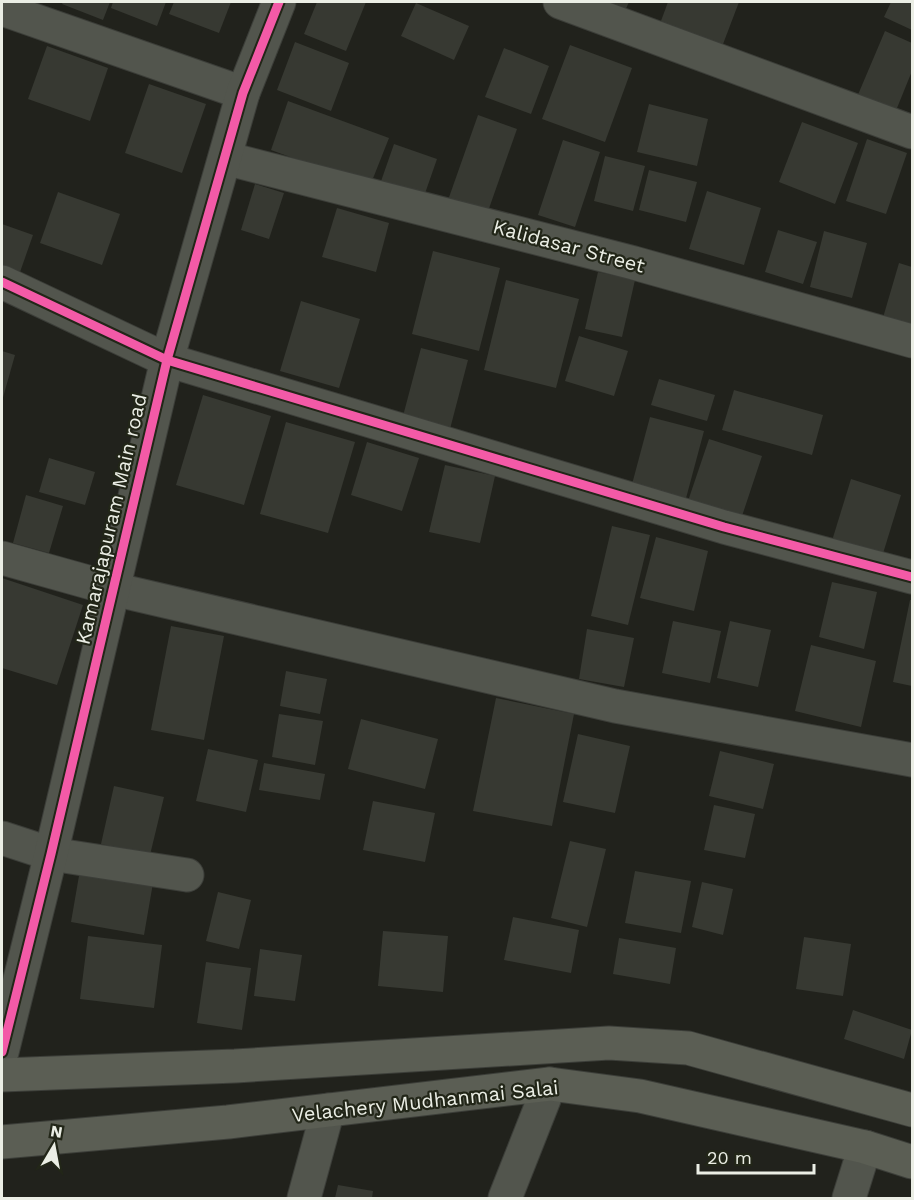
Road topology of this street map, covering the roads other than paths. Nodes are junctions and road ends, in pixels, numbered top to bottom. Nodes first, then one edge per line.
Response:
1 (279, 2) edge
2 (560, 2) edge
3 (2, 9) edge
4 (243, 93) junction
5 (912, 132) edge
6 (225, 158) junction
7 (2, 282) edge
8 (912, 341) edge
9 (167, 360) junction
10 (2, 558) edge
11 (912, 578) edge
12 (112, 590) junction
13 (912, 760) edge
14 (2, 838) edge
15 (51, 854) junction
16 (187, 875) dead end
17 (2, 1052) edge
18 (2, 1075) edge
19 (550, 1084) junction
20 (328, 1110) junction
21 (912, 1110) edge
22 (2, 1142) edge
23 (865, 1147) junction
24 (912, 1162) edge
25 (304, 1198) edge
26 (506, 1198) edge
27 (849, 1198) edge

1 - 4 street, Kamarajapuram Main road
2 - 5 street
3 - 4 street
4 - 6 street, Kamarajapuram Main road
6 - 8 street, Kalidasar Street
6 - 9 street, Kamarajapuram Main road
7 - 9 street
9 - 11 street
9 - 12 street, Kamarajapuram Main road
10 - 12 street
12 - 13 street
12 - 15 street, Kamarajapuram Main road
14 - 15 street
15 - 16 street
15 - 17 street, Kamarajapuram Main road
18 - 21 main road, Velachery Mudhanmai Salai
19 - 20 main road, Velachery Mudhanmai Salai
19 - 23 main road, Velachery Mudhanmai Salai
19 - 26 street
20 - 22 main road, Velachery Mudhanmai Salai
20 - 25 street
23 - 24 main road, Velachery Mudhanmai Salai
23 - 27 street

